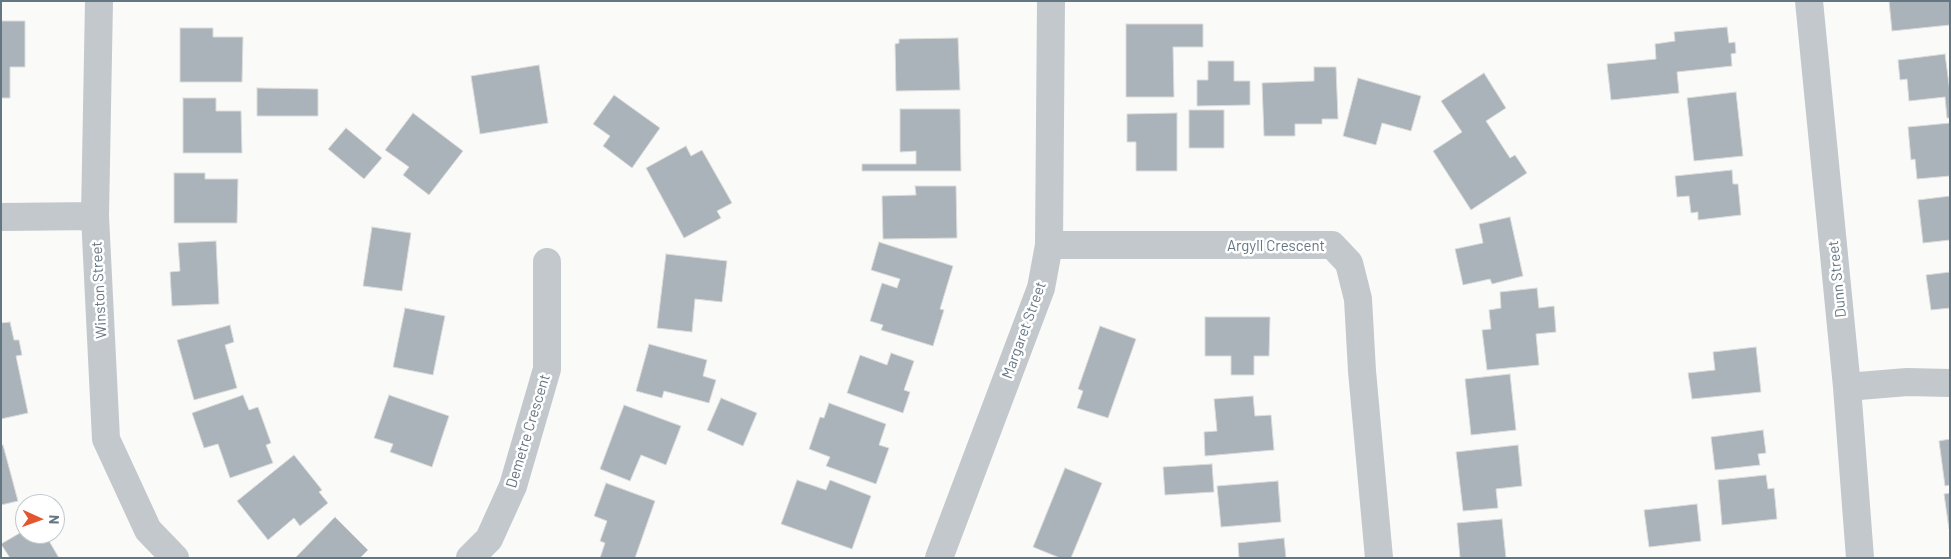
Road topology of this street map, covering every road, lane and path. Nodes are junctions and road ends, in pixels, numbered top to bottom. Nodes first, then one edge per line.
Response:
1 (99, 1) edge
2 (1051, 1) edge
3 (1809, 1) edge
4 (95, 216) junction
5 (1, 217) edge
6 (1049, 245) junction
7 (547, 262) dead end
8 (1950, 383) edge
9 (1847, 387) junction
10 (175, 558) edge
11 (470, 558) edge
12 (939, 558) edge
13 (1379, 558) edge
14 (1860, 558) edge

1 - 4 street, Winston Street
2 - 6 street, Margaret Street
3 - 9 street, Dunn Street
4 - 5 street
4 - 10 street, Winston Street
6 - 12 street, Margaret Street
6 - 13 street, Argyll Crescent
7 - 11 street, Demetre Crescent
8 - 9 street
9 - 14 street, Dunn Street

